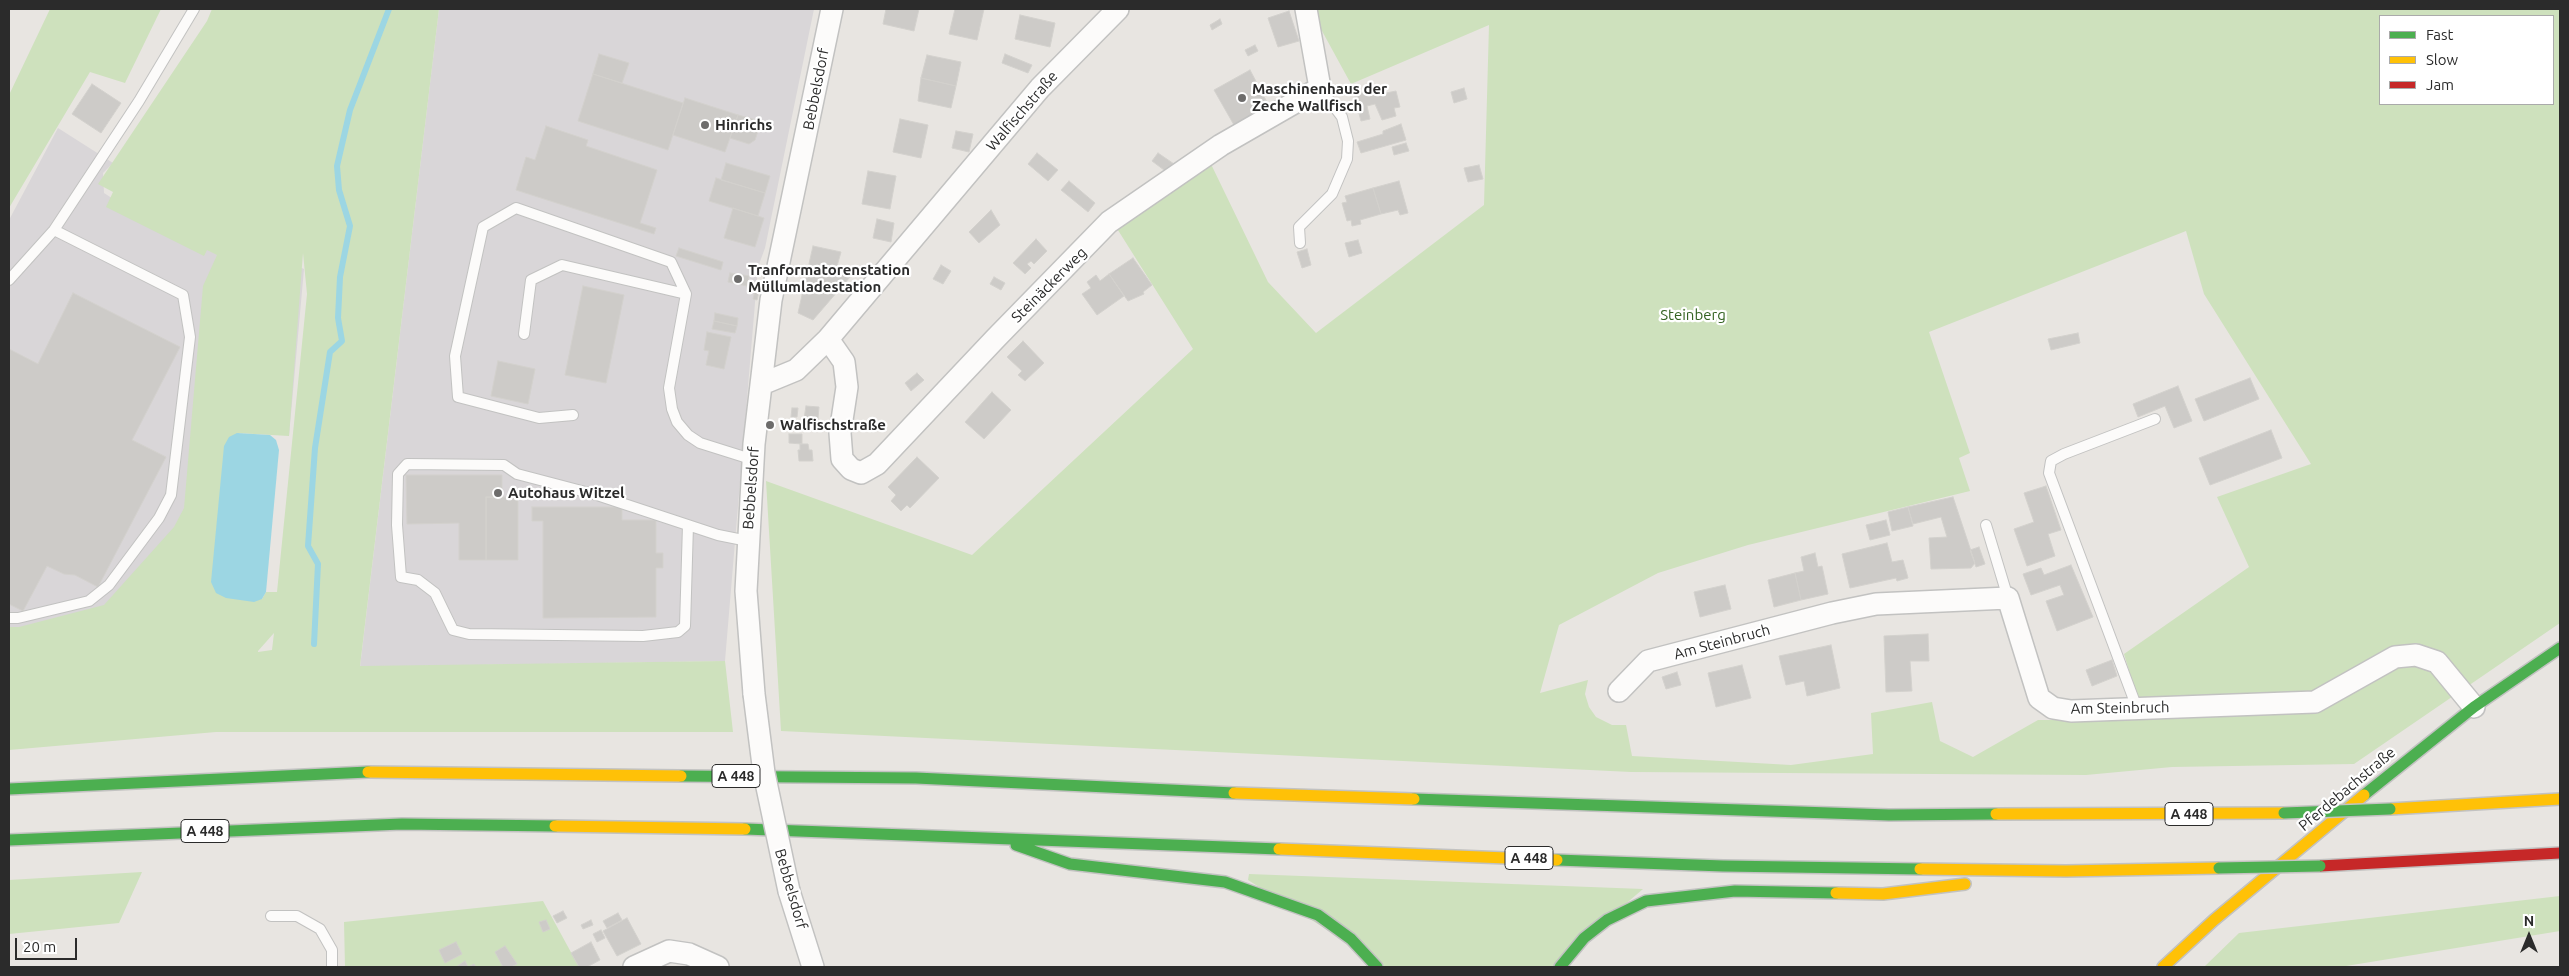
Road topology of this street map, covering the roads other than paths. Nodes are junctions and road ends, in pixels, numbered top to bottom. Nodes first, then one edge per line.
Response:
1 (194, 9) edge
2 (832, 9) edge
3 (1118, 9) edge
4 (1306, 9) edge
5 (1320, 88) junction
6 (54, 230) junction
7 (1300, 242) dead end
8 (9, 280) edge
9 (686, 294) junction
10 (524, 334) dead end
11 (828, 339) junction
12 (762, 384) junction
13 (573, 416) dead end
14 (2155, 419) dead end
15 (754, 460) junction
16 (688, 525) junction
17 (1986, 525) dead end
18 (748, 541) junction
19 (2008, 598) junction
20 (9, 618) edge
21 (2560, 648) edge
22 (1619, 690) dead end
23 (2474, 707) junction
24 (2137, 708) junction
25 (9, 789) edge
26 (2560, 799) edge
27 (991, 836) junction
28 (9, 840) edge
29 (2560, 853) edge
30 (2066, 871) junction
31 (271, 916) dead end
32 (332, 967) edge
33 (634, 967) edge
34 (718, 967) edge
35 (813, 967) edge
36 (1377, 967) edge
37 (1560, 967) edge
38 (2163, 967) edge

1 - 6 lane
2 - 12 street, Bebbelsdorf
3 - 11 street, Walfischstraße
4 - 5 street
5 - 7 lane
5 - 11 street, Steinäckerweg
6 - 8 lane
6 - 20 lane
9 - 10 lane
9 - 13 lane
9 - 15 lane
11 - 12 street, Walfischstraße
12 - 15 street, Bebbelsdorf
14 - 24 lane
15 - 18 street, Bebbelsdorf
16 - 16 lane
16 - 18 lane
17 - 19 lane
18 - 35 street, Bebbelsdorf, bridge
19 - 22 street, Am Steinbruch
19 - 24 street, Am Steinbruch
21 - 23 main road, Pferdebachstraße
23 - 24 street, Am Steinbruch
23 - 38 main road, Pferdebachstraße
25 - 26 main road, A 448, bridge
27 - 28 main road, A 448
27 - 30 main road, A 448
27 - 36 main road
29 - 30 main road, A 448, bridge
30 - 37 main road
31 - 32 lane
33 - 34 street

